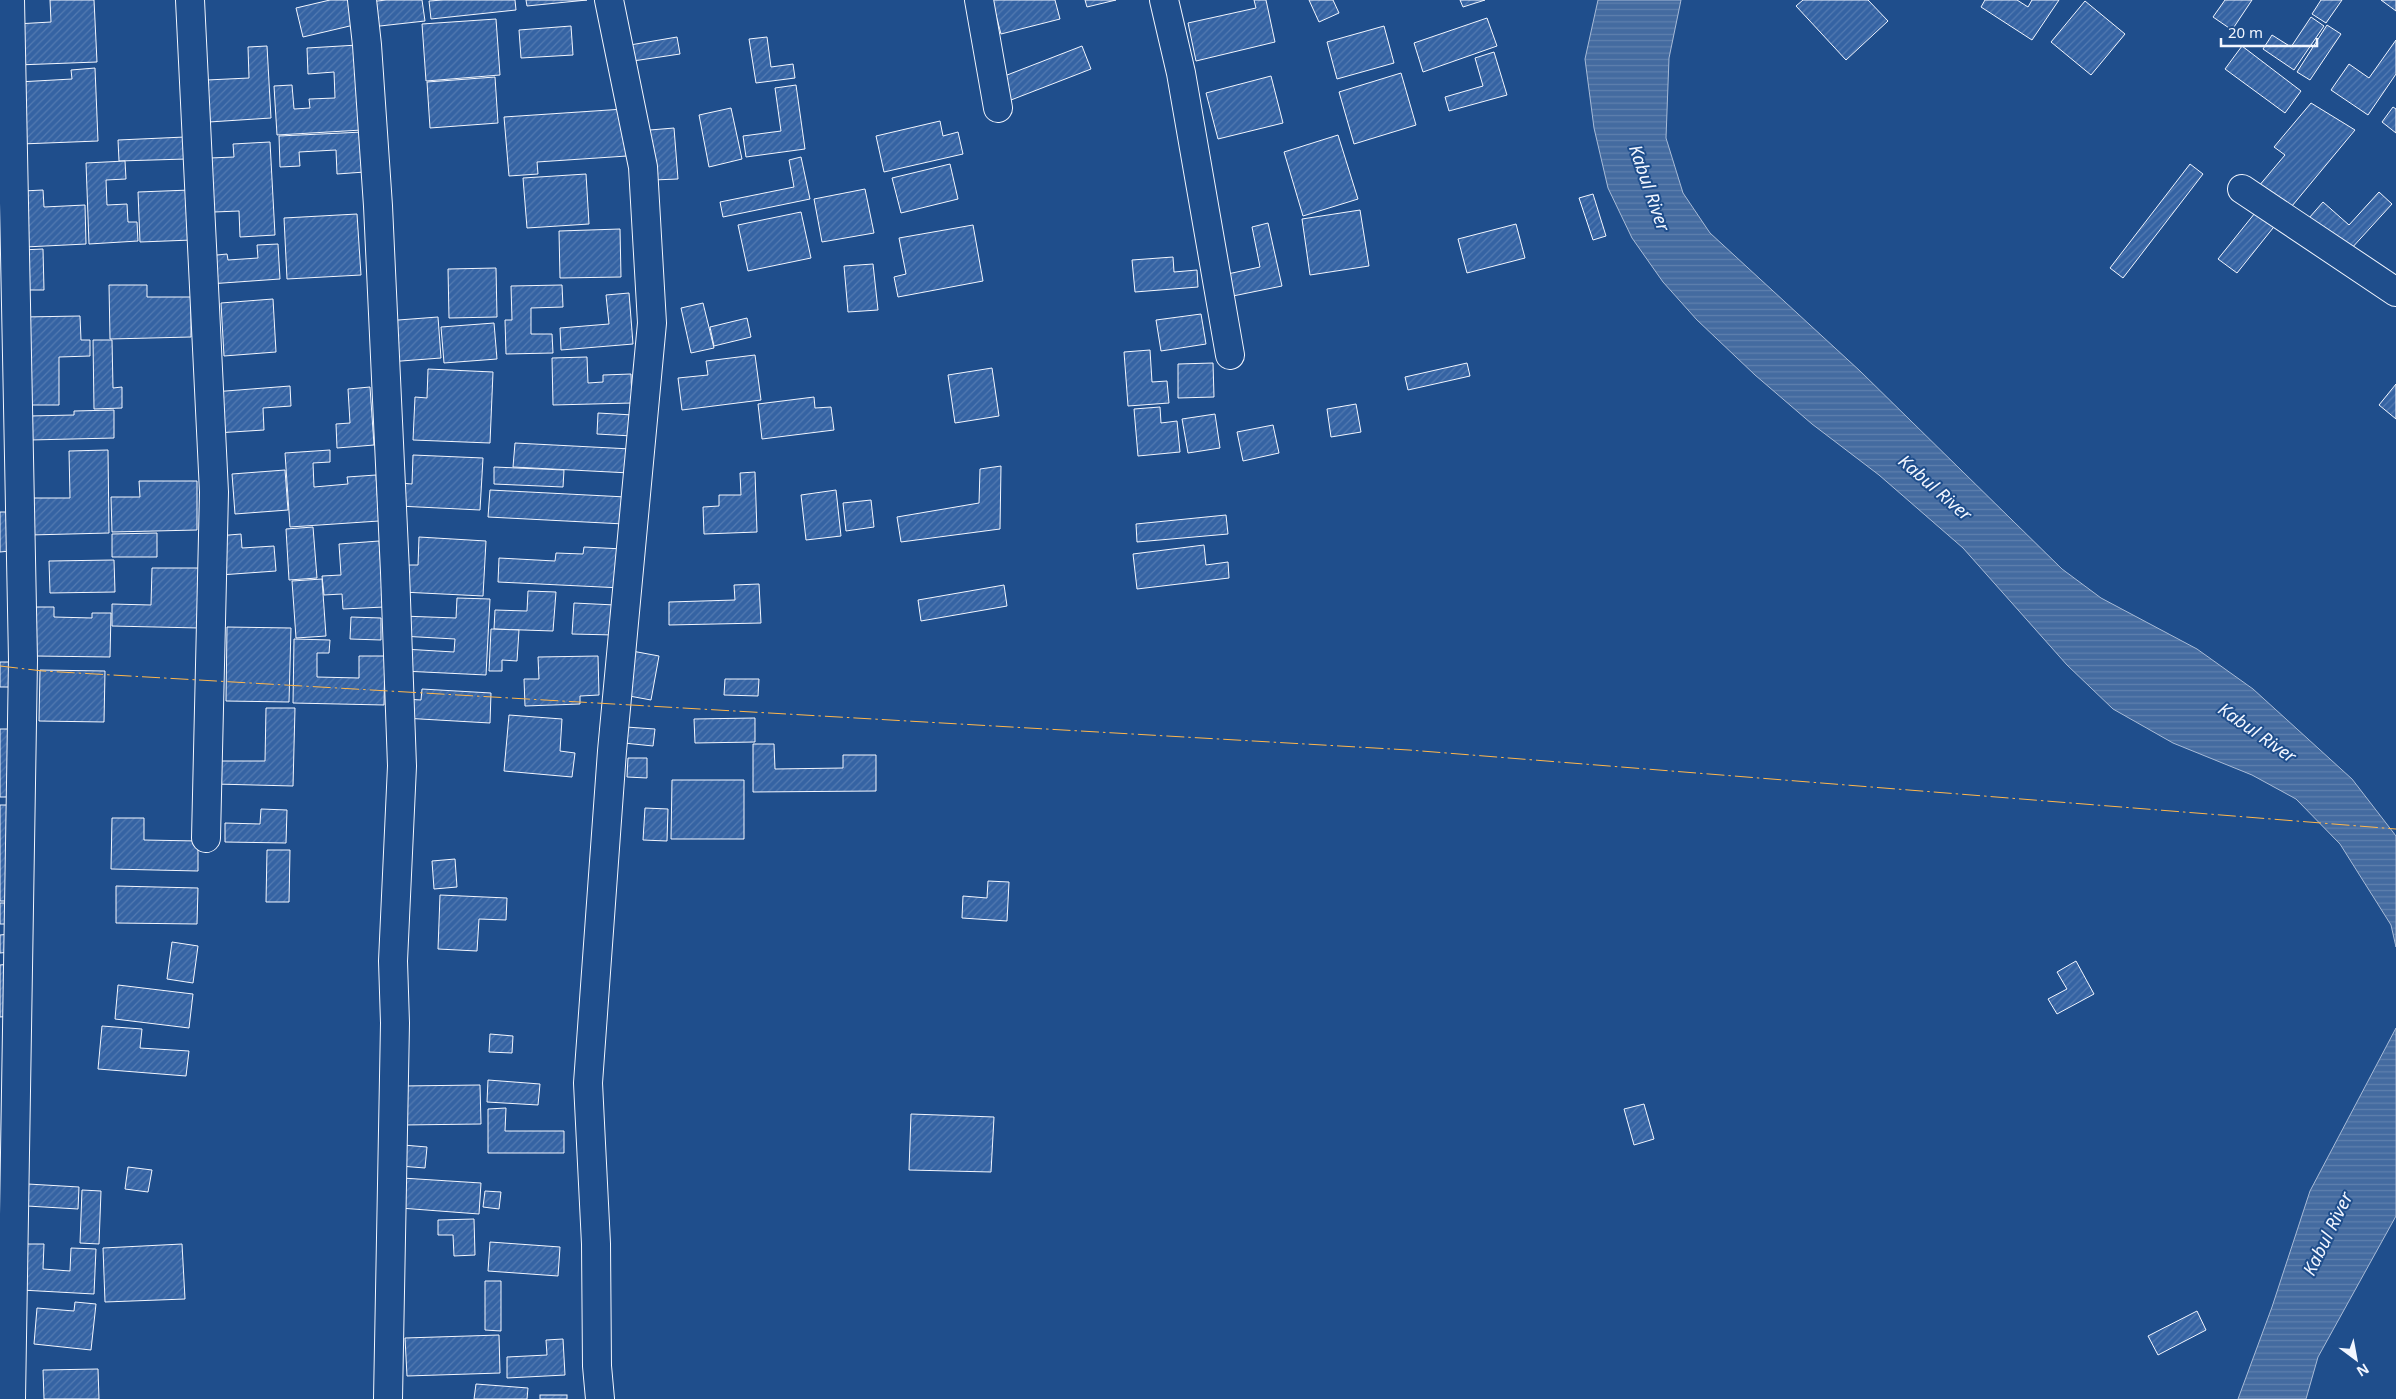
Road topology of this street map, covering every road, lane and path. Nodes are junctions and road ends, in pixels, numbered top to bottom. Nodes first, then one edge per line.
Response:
1 (10, 0) edge
2 (190, 0) edge
3 (362, 0) edge
4 (609, 0) edge
5 (979, 0) edge
6 (1164, 0) edge
7 (998, 108) dead end
8 (2242, 190) dead end
9 (2396, 292) edge
10 (1230, 356) dead end
11 (206, 838) dead end
12 (11, 1399) edge
13 (388, 1399) edge
14 (600, 1399) edge

1 - 12 street
2 - 11 street
3 - 13 street
4 - 14 street
5 - 7 street
6 - 10 street
8 - 9 street

